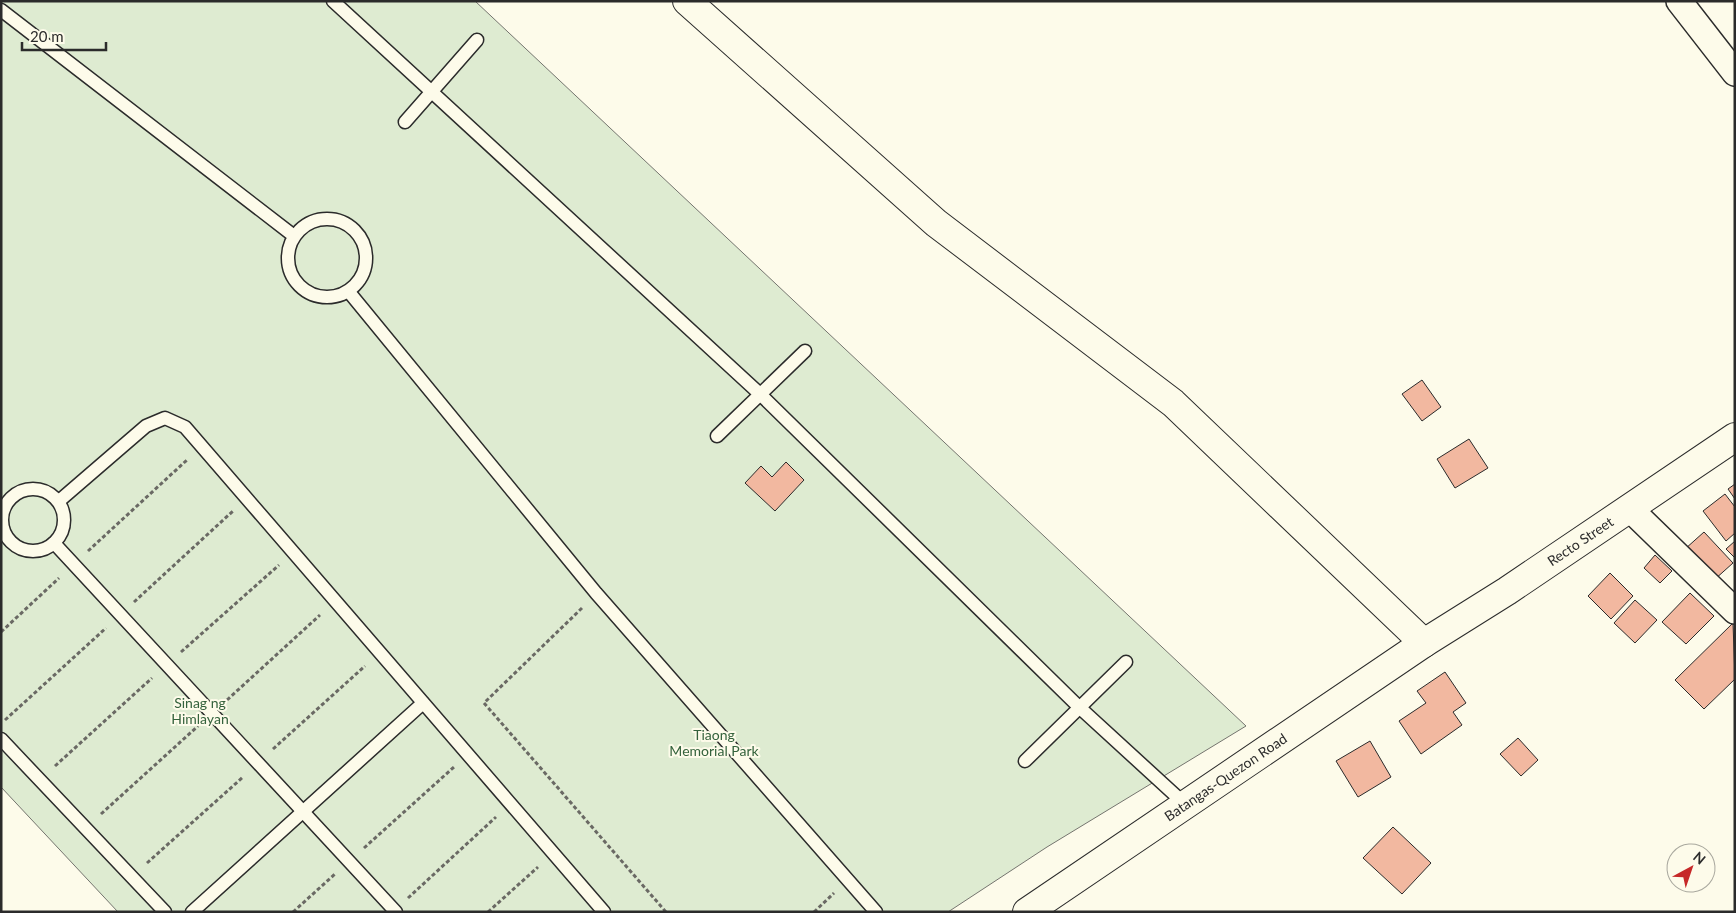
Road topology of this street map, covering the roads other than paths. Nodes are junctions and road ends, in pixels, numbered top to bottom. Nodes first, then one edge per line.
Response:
1 (333, 1) edge
2 (687, 1) edge
3 (1679, 1) edge
4 (1, 10) edge
5 (477, 40) dead end
6 (1735, 73) edge
7 (433, 93) junction
8 (405, 122) dead end
9 (294, 236) junction
10 (348, 292) junction
11 (805, 351) dead end
12 (761, 395) junction
13 (717, 436) dead end
14 (1735, 437) edge
15 (5, 497) edge
16 (59, 500) junction
17 (1629, 508) junction
18 (4, 542) edge
19 (54, 543) junction
20 (1735, 611) edge
21 (1424, 643) junction
22 (1126, 662) dead end
23 (423, 703) junction
24 (1079, 707) junction
25 (1, 740) edge
26 (1024, 761) dead end
27 (1186, 806) junction
28 (302, 811) junction
29 (395, 911) edge
30 (165, 912) edge
31 (192, 912) edge
32 (604, 912) edge
33 (876, 912) edge
34 (1027, 912) edge

1 - 7 lane
2 - 21 street
3 - 6 street
4 - 9 lane
5 - 7 lane
7 - 8 lane
7 - 12 lane
9 - 10 lane
9 - 10 lane
10 - 33 lane
11 - 12 lane
12 - 13 lane
12 - 24 lane
14 - 17 street, Recto Street
15 - 16 lane
15 - 18 lane
16 - 19 lane
16 - 23 lane
17 - 20 street
17 - 21 street, Recto Street
18 - 19 lane
19 - 28 lane
21 - 27 street, Batangas-Quezon Road
22 - 24 lane
23 - 28 lane
23 - 32 lane
24 - 26 lane
24 - 27 lane
25 - 30 lane
27 - 34 street, Batangas-Quezon Road
28 - 29 lane
28 - 31 lane

